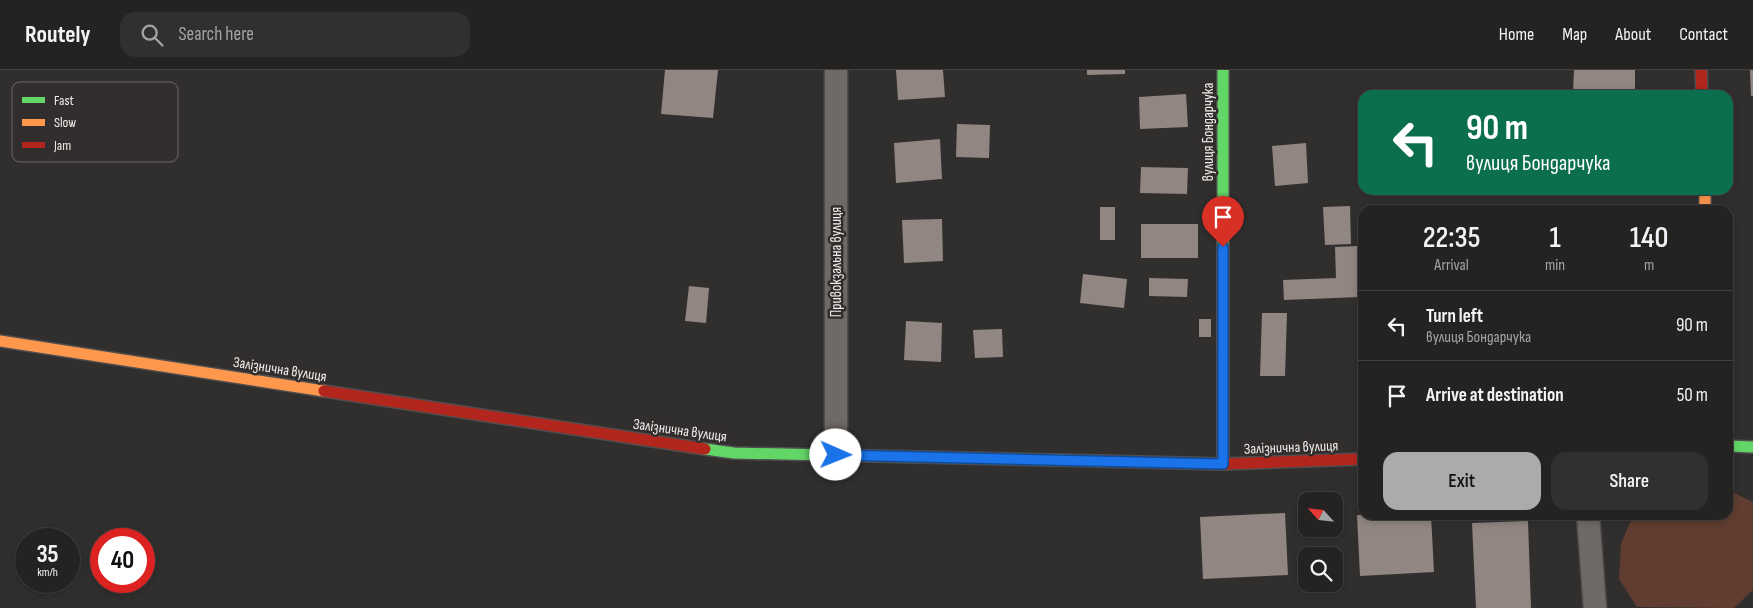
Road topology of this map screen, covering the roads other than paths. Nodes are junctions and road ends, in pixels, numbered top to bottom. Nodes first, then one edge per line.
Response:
1 (836, 70) edge
2 (1223, 70) edge
3 (1701, 70) edge
4 (1702, 90) edge
5 (0, 341) edge
6 (1733, 446) edge
7 (1753, 448) edge
8 (836, 455) junction
9 (1358, 459) edge
10 (1223, 464) junction
11 (1588, 520) edge
12 (1594, 608) edge

1 - 8 street, Привокзальна вулиця
2 - 10 street, вулиця Бондарчука
3 - 4 street
5 - 8 street, Залізнична вулиця
6 - 7 street
8 - 10 street, Залізнична вулиця
9 - 10 street, Залізнична вулиця
11 - 12 street

